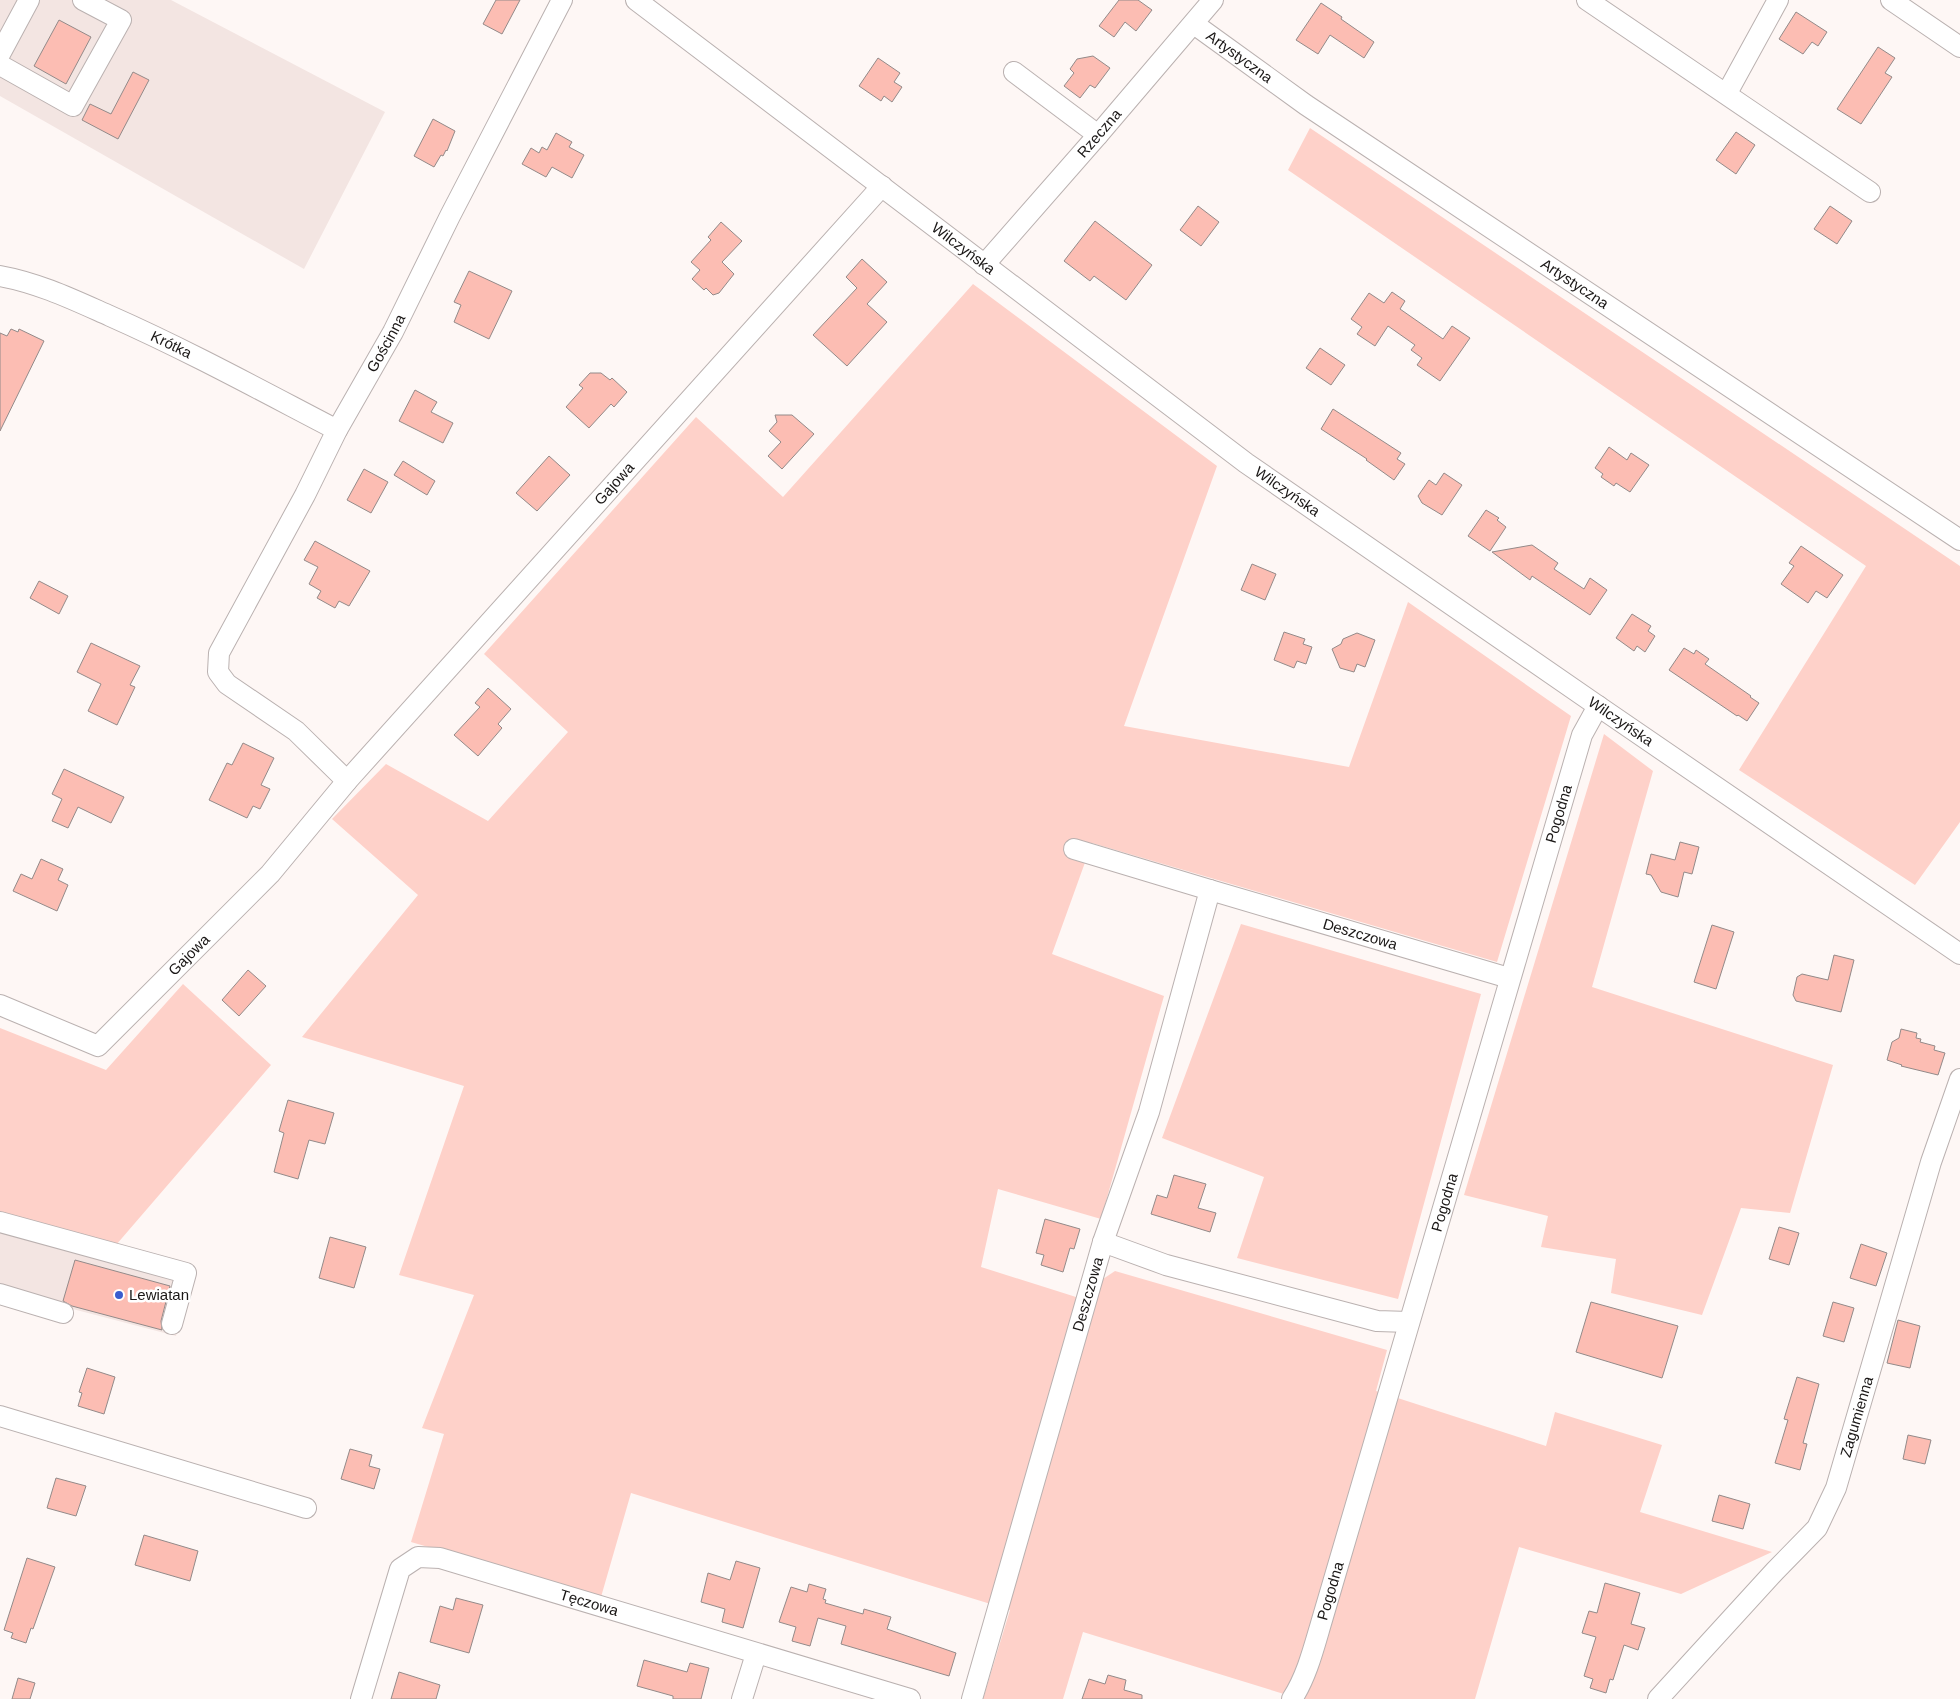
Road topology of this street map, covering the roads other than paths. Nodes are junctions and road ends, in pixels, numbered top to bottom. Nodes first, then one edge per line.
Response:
1 (29, 0) edge
2 (83, 0) edge
3 (562, 0) edge
4 (636, 0) edge
5 (1213, 0) edge
6 (1588, 0) edge
7 (1778, 0) edge
8 (1891, 0) edge
9 (1194, 24) junction
10 (1960, 47) edge
11 (0, 54) edge
12 (0, 65) edge
13 (1014, 72) dead end
14 (1727, 94) junction
15 (1098, 135) junction
16 (882, 186) junction
17 (1870, 192) dead end
18 (984, 265) junction
19 (0, 276) edge
20 (337, 430) junction
21 (1960, 540) edge
22 (1598, 706) junction
23 (347, 782) junction
24 (1074, 849) dead end
25 (1210, 890) junction
26 (1960, 954) edge
27 (1509, 978) junction
28 (0, 1005) edge
29 (1960, 1079) edge
30 (0, 1222) edge
31 (1103, 1242) junction
32 (0, 1294) edge
33 (63, 1313) dead end
34 (1409, 1322) junction
35 (172, 1324) dead end
36 (0, 1416) edge
37 (306, 1508) dead end
38 (756, 1654) junction
39 (362, 1699) edge
40 (742, 1699) edge
41 (910, 1699) edge
42 (972, 1699) edge
43 (1292, 1699) edge
44 (1658, 1699) edge

1 - 11 street
2 - 12 street
3 - 20 street, Gościnna
4 - 16 street, Wilczyńska
5 - 9 street, Rzeczna
6 - 14 street
7 - 14 street
8 - 10 street
9 - 15 street, Rzeczna
9 - 21 street, Artystyczna
13 - 15 street
14 - 17 street
15 - 18 street, Rzeczna
16 - 18 street, Wilczyńska
16 - 23 street, Gajowa
18 - 22 street, Wilczyńska
19 - 20 street, Krótka
20 - 23 street, Gościnna
22 - 26 street, Wilczyńska
22 - 27 street, Pogodna
23 - 28 street, Gajowa
24 - 25 street, Deszczowa
25 - 27 street, Deszczowa
25 - 31 street, Deszczowa
27 - 34 street, Pogodna
29 - 44 street, Zagumienna
30 - 35 street
31 - 34 street
31 - 42 street, Deszczowa
32 - 33 street
34 - 43 street, Pogodna
36 - 37 street
38 - 39 street, Tęczowa
38 - 40 street
38 - 41 street, Tęczowa

